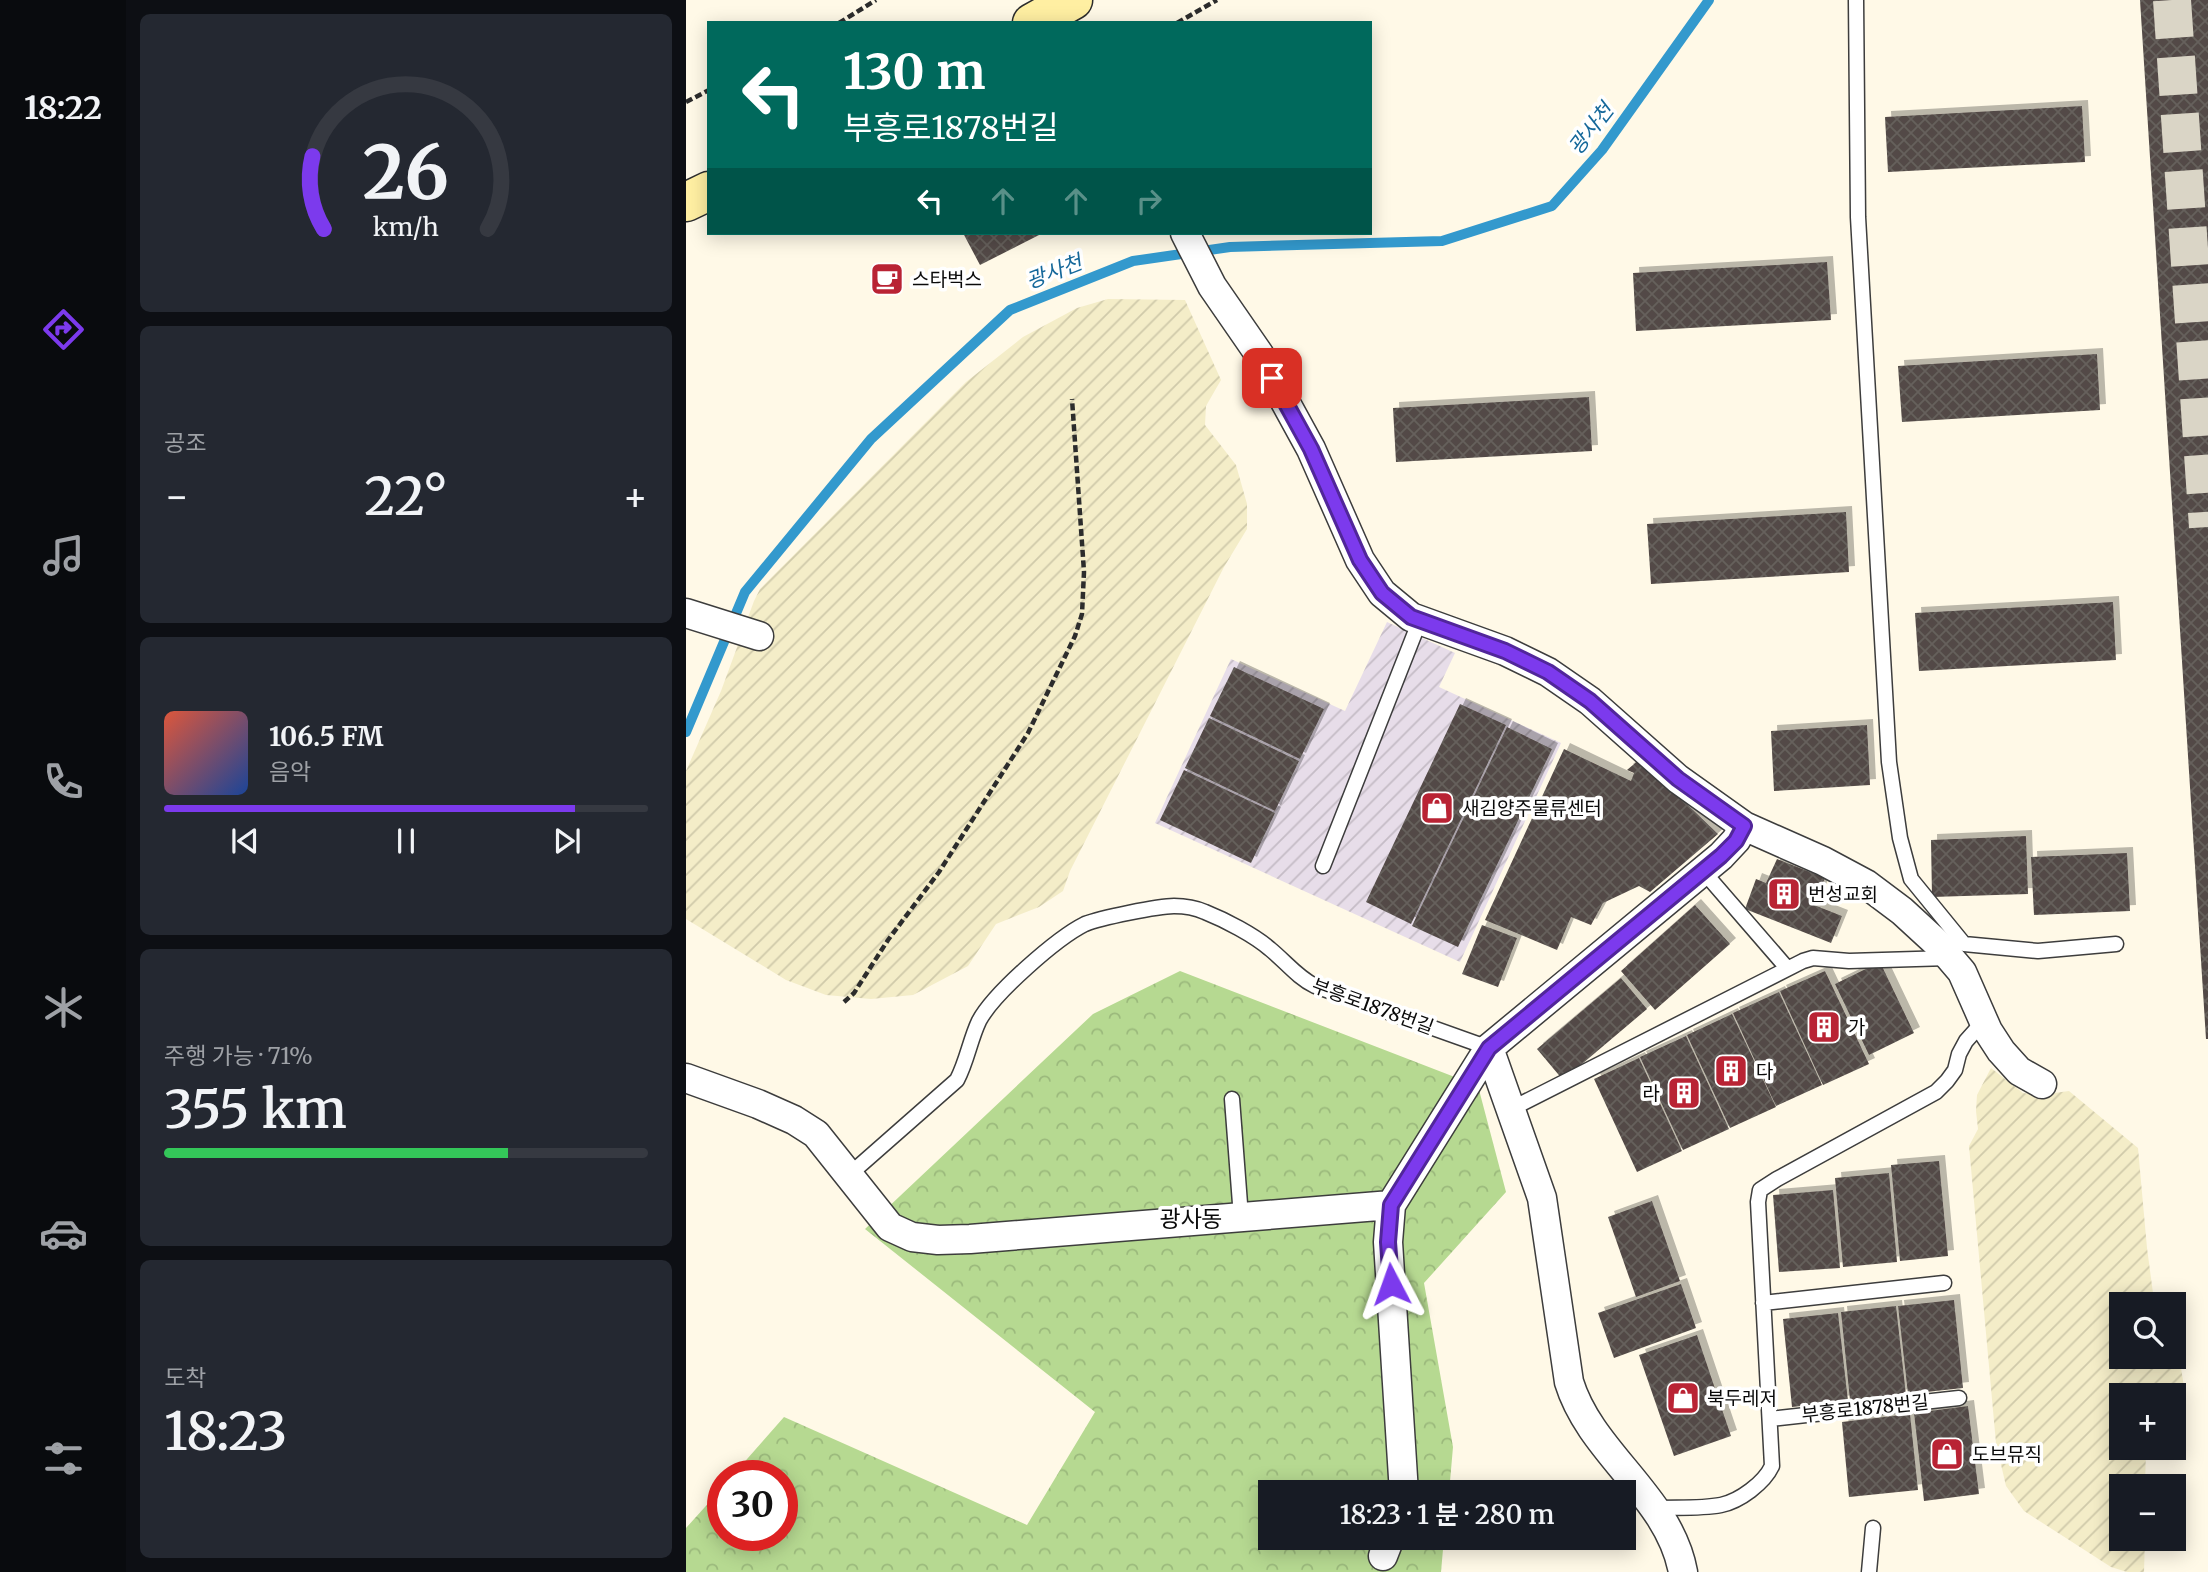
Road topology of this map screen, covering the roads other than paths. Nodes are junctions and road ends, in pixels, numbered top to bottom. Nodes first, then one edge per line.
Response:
1 (1856, 0) edge
2 (707, 192) edge
3 (686, 202) edge
4 (1186, 235) edge
5 (686, 613) edge
6 (1420, 620) junction
7 (755, 635) dead end
8 (1744, 826) junction
9 (1323, 866) dead end
10 (1703, 871) junction
11 (2116, 944) dead end
12 (1950, 958) junction
13 (1787, 968) junction
14 (1983, 1022) junction
15 (1489, 1048) junction
16 (686, 1078) edge
17 (2042, 1084) dead end
18 (1232, 1099) dead end
19 (1511, 1109) junction
20 (849, 1175) junction
21 (1391, 1205) junction
22 (1241, 1217) junction
23 (1944, 1283) dead end
24 (1763, 1303) junction
25 (1959, 1398) dead end
26 (1770, 1419) junction
27 (1403, 1480) edge
28 (1654, 1508) junction
29 (1873, 1528) dead end
30 (1683, 1572) edge
31 (1870, 1572) edge

1 - 11 lane
2 - 3 main road
4 - 6 street
5 - 7 street
6 - 8 street
6 - 9 lane
8 - 10 street
8 - 12 street
10 - 13 lane
10 - 15 street
12 - 13 lane
12 - 14 street
13 - 19 lane
14 - 17 street
14 - 24 lane
15 - 19 street
15 - 20 lane, 부흥로1878번길
15 - 21 street
16 - 20 street
18 - 22 lane
19 - 28 street
20 - 22 street
21 - 22 street
21 - 27 street
23 - 24 lane
24 - 26 lane
25 - 26 lane, 부흥로1878번길
26 - 28 lane
28 - 30 street
29 - 31 lane

